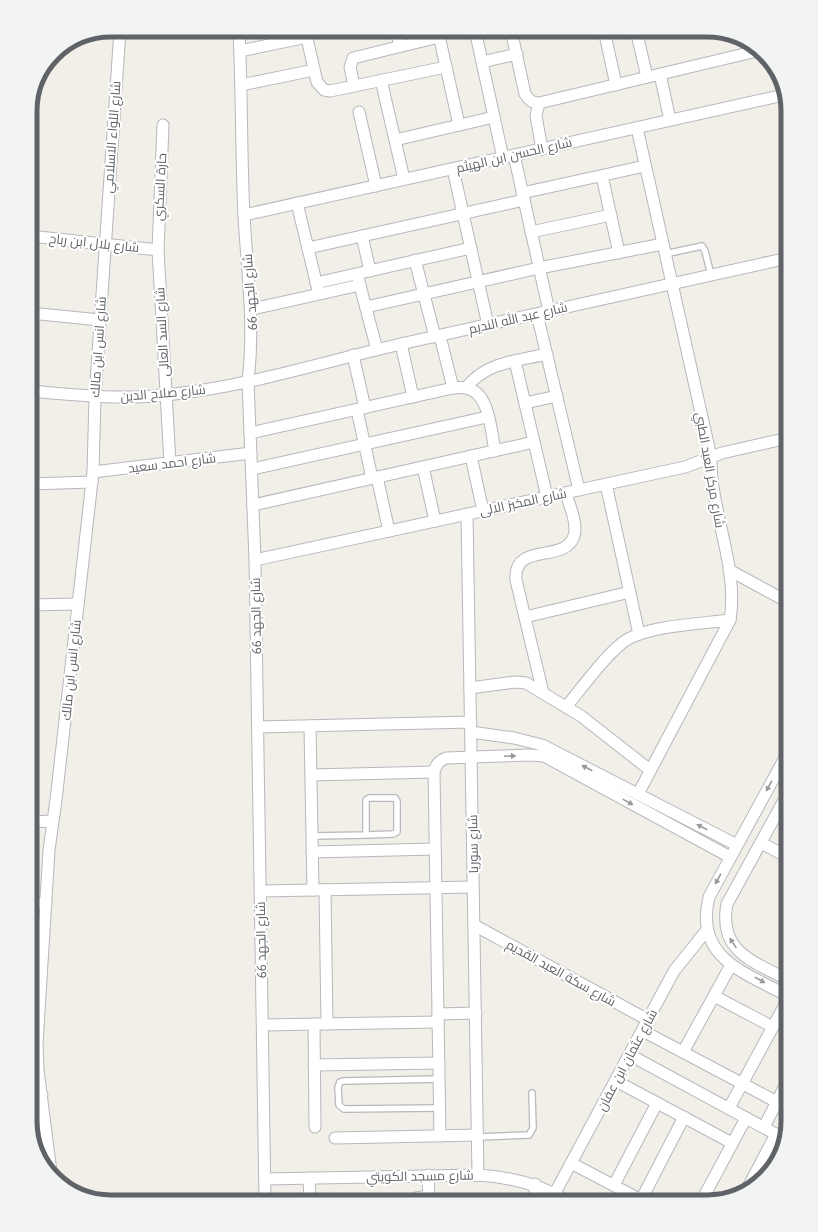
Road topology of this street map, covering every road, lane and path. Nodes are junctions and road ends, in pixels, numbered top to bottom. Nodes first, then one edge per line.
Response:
1 (120, 37) edge
2 (239, 37) edge
3 (294, 37) edge
4 (307, 37) edge
5 (398, 37) edge
6 (429, 37) edge
7 (440, 37) edge
8 (477, 37) edge
9 (513, 37) edge
10 (606, 37) edge
11 (638, 37) edge
12 (400, 46) junction
13 (240, 51) junction
14 (752, 52) edge
15 (517, 54) junction
16 (482, 62) junction
17 (446, 67) junction
18 (314, 70) junction
19 (660, 74) junction
20 (647, 77) junction
21 (381, 80) junction
22 (241, 85) junction
23 (616, 85) junction
24 (354, 86) junction
25 (779, 96) edge
26 (540, 103) junction
27 (359, 112) dead end
28 (494, 117) junction
29 (670, 120) junction
30 (163, 125) dead end
31 (459, 125) junction
32 (637, 128) junction
33 (395, 140) junction
34 (542, 149) junction
35 (514, 155) junction
36 (502, 158) junction
37 (646, 166) junction
38 (453, 169) junction
39 (602, 176) junction
40 (404, 180) junction
41 (376, 186) junction
42 (523, 196) junction
43 (297, 203) junction
44 (463, 213) junction
45 (244, 215) junction
46 (611, 215) junction
47 (531, 232) junction
48 (362, 236) junction
49 (37, 237) edge
50 (105, 244) junction
51 (308, 248) junction
52 (471, 248) junction
53 (664, 249) junction
54 (158, 250) junction
55 (619, 253) junction
56 (415, 260) junction
57 (781, 260) edge
58 (539, 268) junction
59 (370, 271) junction
60 (711, 275) junction
61 (358, 279) junction
62 (479, 282) junction
63 (672, 284) junction
64 (317, 288) junction
65 (424, 294) junction
66 (366, 307) junction
67 (252, 309) junction
68 (549, 311) junction
69 (37, 314) edge
70 (537, 314) junction
71 (100, 320) junction
72 (488, 325) junction
73 (438, 336) junction
74 (401, 344) junction
75 (377, 350) junction
76 (547, 354) junction
77 (353, 355) junction
78 (515, 361) junction
79 (248, 381) junction
80 (453, 388) junction
81 (466, 388) junction
82 (37, 392) edge
83 (166, 395) junction
84 (557, 396) junction
85 (95, 397) junction
86 (413, 397) junction
87 (525, 403) junction
88 (361, 409) junction
89 (487, 417) junction
90 (250, 433) junction
91 (781, 440) edge
92 (534, 442) junction
93 (365, 444) junction
94 (495, 451) junction
95 (251, 453) junction
96 (471, 456) junction
97 (711, 457) junction
98 (170, 463) junction
99 (423, 467) junction
100 (252, 469) junction
101 (93, 477) junction
102 (375, 477) junction
103 (37, 483) edge
104 (606, 484) junction
105 (579, 490) junction
106 (566, 493) junction
107 (547, 497) junction
108 (253, 504) junction
109 (483, 511) junction
110 (467, 514) junction
111 (435, 521) junction
112 (389, 531) junction
113 (255, 560) junction
114 (729, 570) junction
115 (630, 592) junction
116 (781, 598) edge
117 (78, 604) junction
118 (37, 605) edge
119 (525, 618) junction
120 (730, 620) junction
121 (639, 634) junction
122 (470, 688) junction
123 (543, 693) junction
124 (566, 707) junction
125 (310, 726) junction
126 (258, 727) junction
127 (471, 727) junction
128 (471, 757) junction
129 (781, 765) edge
130 (650, 770) junction
131 (434, 772) junction
132 (311, 775) junction
133 (638, 794) junction
134 (781, 806) edge
135 (52, 821) junction
136 (37, 822) edge
137 (366, 835) junction
138 (312, 836) junction
139 (761, 843) junction
140 (737, 845) junction
141 (435, 849) junction
142 (312, 852) junction
143 (781, 853) edge
144 (730, 858) junction
145 (474, 887) junction
146 (436, 888) junction
147 (312, 890) junction
148 (325, 890) junction
149 (261, 891) junction
150 (37, 903) edge
151 (46, 903) junction
152 (474, 925) junction
153 (706, 931) junction
154 (731, 965) junction
155 (37, 968) edge
156 (781, 976) edge
157 (781, 994) edge
158 (714, 996) junction
159 (781, 1012) edge
160 (476, 1013) junction
161 (438, 1018) junction
162 (648, 1020) junction
163 (314, 1024) junction
164 (327, 1024) junction
165 (263, 1025) junction
166 (773, 1027) junction
167 (643, 1030) junction
168 (37, 1044) edge
169 (683, 1052) junction
170 (630, 1054) junction
171 (439, 1063) junction
172 (314, 1065) junction
173 (439, 1079) junction
174 (616, 1081) junction
175 (742, 1084) junction
176 (532, 1093) dead end
177 (781, 1094) edge
178 (42, 1095) junction
179 (37, 1096) edge
180 (777, 1102) junction
181 (657, 1103) junction
182 (439, 1108) junction
183 (729, 1108) junction
184 (684, 1118) junction
185 (746, 1118) junction
186 (315, 1127) dead end
187 (764, 1127) junction
188 (779, 1135) edge
189 (440, 1136) junction
190 (478, 1136) junction
191 (335, 1138) dead end
192 (778, 1139) edge
193 (732, 1143) junction
194 (50, 1163) edge
195 (571, 1163) junction
196 (478, 1175) junction
197 (428, 1176) junction
198 (755, 1177) edge
199 (309, 1178) junction
200 (265, 1179) junction
201 (534, 1184) junction
202 (614, 1185) junction
203 (555, 1193) junction
204 (266, 1195) edge
205 (310, 1195) edge
206 (429, 1195) edge
207 (535, 1195) edge
208 (558, 1195) edge
209 (632, 1195) edge
210 (646, 1195) edge
211 (705, 1195) edge

1 - 50 street, شارع اللواء الاسلامي
2 - 13 street, شارع الجهد 66
3 - 13 street
4 - 18 street
5 - 12 street
6 - 12 street
7 - 17 street
8 - 16 street
9 - 15 street
10 - 23 street
11 - 20 street
12 - 24 street
13 - 22 street, شارع الجهد 66
14 - 19 street
15 - 16 street
15 - 26 street
16 - 28 street
17 - 21 street
17 - 31 street
18 - 22 street
18 - 24 street
19 - 20 street
19 - 29 street
20 - 23 street
21 - 24 street
21 - 33 street
22 - 45 street, شارع الجهد 66
23 - 26 street
25 - 29 street, شارع الحسن ابن الهيثم
26 - 34 street
27 - 41 street
28 - 31 street
28 - 36 street
29 - 32 street, شارع الحسن ابن الهيثم
30 - 54 street, حارة السكري
31 - 33 street
32 - 34 street, شارع الحسن ابن الهيثم
32 - 37 street, شارع مركز العبد الطبي
33 - 40 street
34 - 35 street, شارع الحسن ابن الهيثم
35 - 36 street, شارع الحسن ابن الهيثم
35 - 42 street
36 - 38 street, شارع الحسن ابن الهيثم
37 - 39 street
37 - 53 street, شارع مركز العبد الطبي
38 - 40 street, شارع الحسن ابن الهيثم
38 - 44 street
39 - 42 street
39 - 46 street
40 - 41 street, شارع الحسن ابن الهيثم
41 - 43 street, شارع الحسن ابن الهيثم
42 - 44 street
42 - 47 street
43 - 45 street, شارع الحسن ابن الهيثم
43 - 51 street
44 - 48 street
44 - 52 street
45 - 67 street, شارع الجهد 66
46 - 47 street
46 - 55 street
47 - 58 street
48 - 51 street
48 - 59 street
49 - 50 street, شارع بلال ابن رباح
50 - 54 street, شارع بلال ابن رباح
50 - 71 street, شارع انس ابن مالك
51 - 64 street
52 - 56 street
52 - 62 street
53 - 55 street
53 - 60 lane
53 - 63 street, شارع مركز العبد الطبي
54 - 83 street, شارع السد العالى
55 - 58 street
56 - 59 street
56 - 65 street
57 - 60 street, شارع عبد الله النديم
58 - 62 street
58 - 68 street
59 - 61 street
60 - 63 street, شارع عبد الله النديم
61 - 64 street
61 - 66 street
62 - 65 street
62 - 72 street
63 - 68 street, شارع عبد الله النديم
63 - 97 street, شارع مركز العبد الطبي
64 - 67 street
65 - 66 street
65 - 73 street
66 - 75 street
67 - 79 street, شارع الجهد 66
68 - 70 street, شارع عبد الله النديم
69 - 71 street
70 - 72 street, شارع عبد الله النديم
70 - 76 street
71 - 85 street, شارع انس ابن مالك
72 - 73 street, شارع عبد الله النديم
73 - 74 street, شارع عبد الله النديم
73 - 80 street
74 - 75 street, شارع عبد الله النديم
74 - 86 street
75 - 77 street, شارع عبد الله النديم
76 - 78 street
76 - 84 street
77 - 79 street, شارع عبد الله النديم
77 - 88 street
78 - 81 street
78 - 87 street
79 - 83 street, شارع صلاح الدين
79 - 90 street, شارع الجهد 66
80 - 81 street
80 - 86 street
81 - 89 street
82 - 85 street, شارع صلاح الدين
83 - 85 street, شارع صلاح الدين
83 - 98 street, شارع السد العالى
84 - 87 street
84 - 105 street
85 - 101 street, شارع انس ابن مالك
86 - 88 street
87 - 92 street
88 - 90 street
88 - 93 street
89 - 93 street
89 - 94 street
90 - 95 street, شارع الجهد 66
91 - 97 street, شارع المخبز الالى
92 - 94 street
92 - 107 street
93 - 100 street
93 - 102 street
94 - 96 street
95 - 98 street, شارع احمد سعيد
95 - 100 street, شارع الجهد 66
96 - 99 street
96 - 109 street
97 - 104 street, شارع المخبز الالى
97 - 114 street, شارع مركز العبد الطبي
98 - 101 street, شارع احمد سعيد
99 - 102 street
99 - 111 street
100 - 108 street, شارع الجهد 66
101 - 103 street, شارع احمد سعيد
101 - 117 street, شارع انس ابن مالك
102 - 108 street
102 - 112 street
104 - 105 street, شارع المخبز الالى
104 - 115 street
105 - 106 street, شارع المخبز الالى
106 - 107 street, شارع المخبز الالى
106 - 119 street
107 - 109 street, شارع المخبز الالى
108 - 113 street, شارع الجهد 66
109 - 110 street, شارع المخبز الالى
110 - 111 street, شارع المخبز الالى
110 - 122 street, شارع سوريا
111 - 112 street, شارع المخبز الالى
112 - 113 street, شارع المخبز الالى
113 - 126 street, شارع الجهد 66
114 - 116 street
114 - 120 street, شارع مركز العبد الطبي
115 - 119 street
115 - 121 street
117 - 118 street
117 - 135 street, شارع انس ابن مالك
119 - 123 street
120 - 121 street
120 - 130 street, شارع مركز العبد الطبي
121 - 124 street
122 - 123 street
122 - 127 street, شارع سوريا
123 - 124 street
124 - 130 street
125 - 126 street
125 - 127 street
125 - 132 street
126 - 149 street, شارع الجهد 66
127 - 128 street, شارع سوريا
133 -> 127 street
128 - 131 street
128 -> 144 street
128 - 145 street, شارع سوريا
129 -> 140 street
130 - 133 street, شارع مركز العبد الطبي
131 - 132 street
131 - 141 street
132 - 138 street
140 -> 133 street
134 - 139 street
135 - 136 street
135 - 151 street, شارع انس ابن مالك
137 - 137 lane
137 - 138 lane
138 - 142 street
139 - 143 street
156 -> 139 street
140 - 144 street
141 - 142 street
141 - 146 street
142 - 147 street
144 -> 153 street
145 - 146 street
145 - 152 street, شارع سوريا
146 - 148 street
146 - 161 street
147 - 148 street
147 - 149 street
148 - 164 street
149 - 165 street, شارع الجهد 66
150 - 151 street
151 - 155 street, شارع انس ابن مالك
152 - 160 street, شارع سوريا
152 - 162 street, شارع سكة العبد القديم
153 - 154 street
153 - 162 street, شارع عثمان ابن عفان
154 -> 157 street
154 - 158 street
158 - 166 street
158 - 169 street
159 - 166 street
160 - 161 street
160 - 190 street, شارع سوريا
161 - 164 street
161 - 171 street
162 - 167 street, شارع عثمان ابن عفان
163 - 164 street
163 - 165 street
163 - 172 street
165 - 200 street, شارع الجهد 66
166 - 175 street
167 - 169 street
167 - 170 street, شارع عثمان ابن عفان
168 - 178 street, شارع انس ابن مالك
169 - 175 street
170 - 174 street, شارع عثمان ابن عفان
170 - 183 street
171 - 172 street
171 - 173 street
172 - 186 street
173 - 182 street
173 - 182 lane
174 - 181 street
174 - 195 street, شارع عثمان ابن عفان
175 - 180 street
175 - 183 street
176 - 190 lane
177 - 180 street
178 - 179 street
178 - 194 street, شارع انس ابن مالك
180 - 187 street
181 - 184 street
181 - 202 street
182 - 189 street
183 - 185 street
184 - 193 street
184 - 210 street
185 - 187 street
185 - 193 street
187 - 188 street
189 - 190 street
189 - 191 street
190 - 196 street, شارع سوريا
192 - 198 street
193 - 211 street
195 - 202 street
195 - 203 street, شارع عثمان ابن عفان
196 - 197 street, شارع مسجد الكويتي
196 - 201 street, شارع مسجد الكويتي
197 - 199 street, شارع مسجد الكويتي
197 - 206 street
199 - 200 street, شارع مسجد الكويتي
199 - 205 street
200 - 204 street, شارع الجهد 66
201 - 203 street, شارع مسجد الكويتي
201 - 207 street
202 - 209 street
203 - 208 street, شارع مسجد الكويتي

